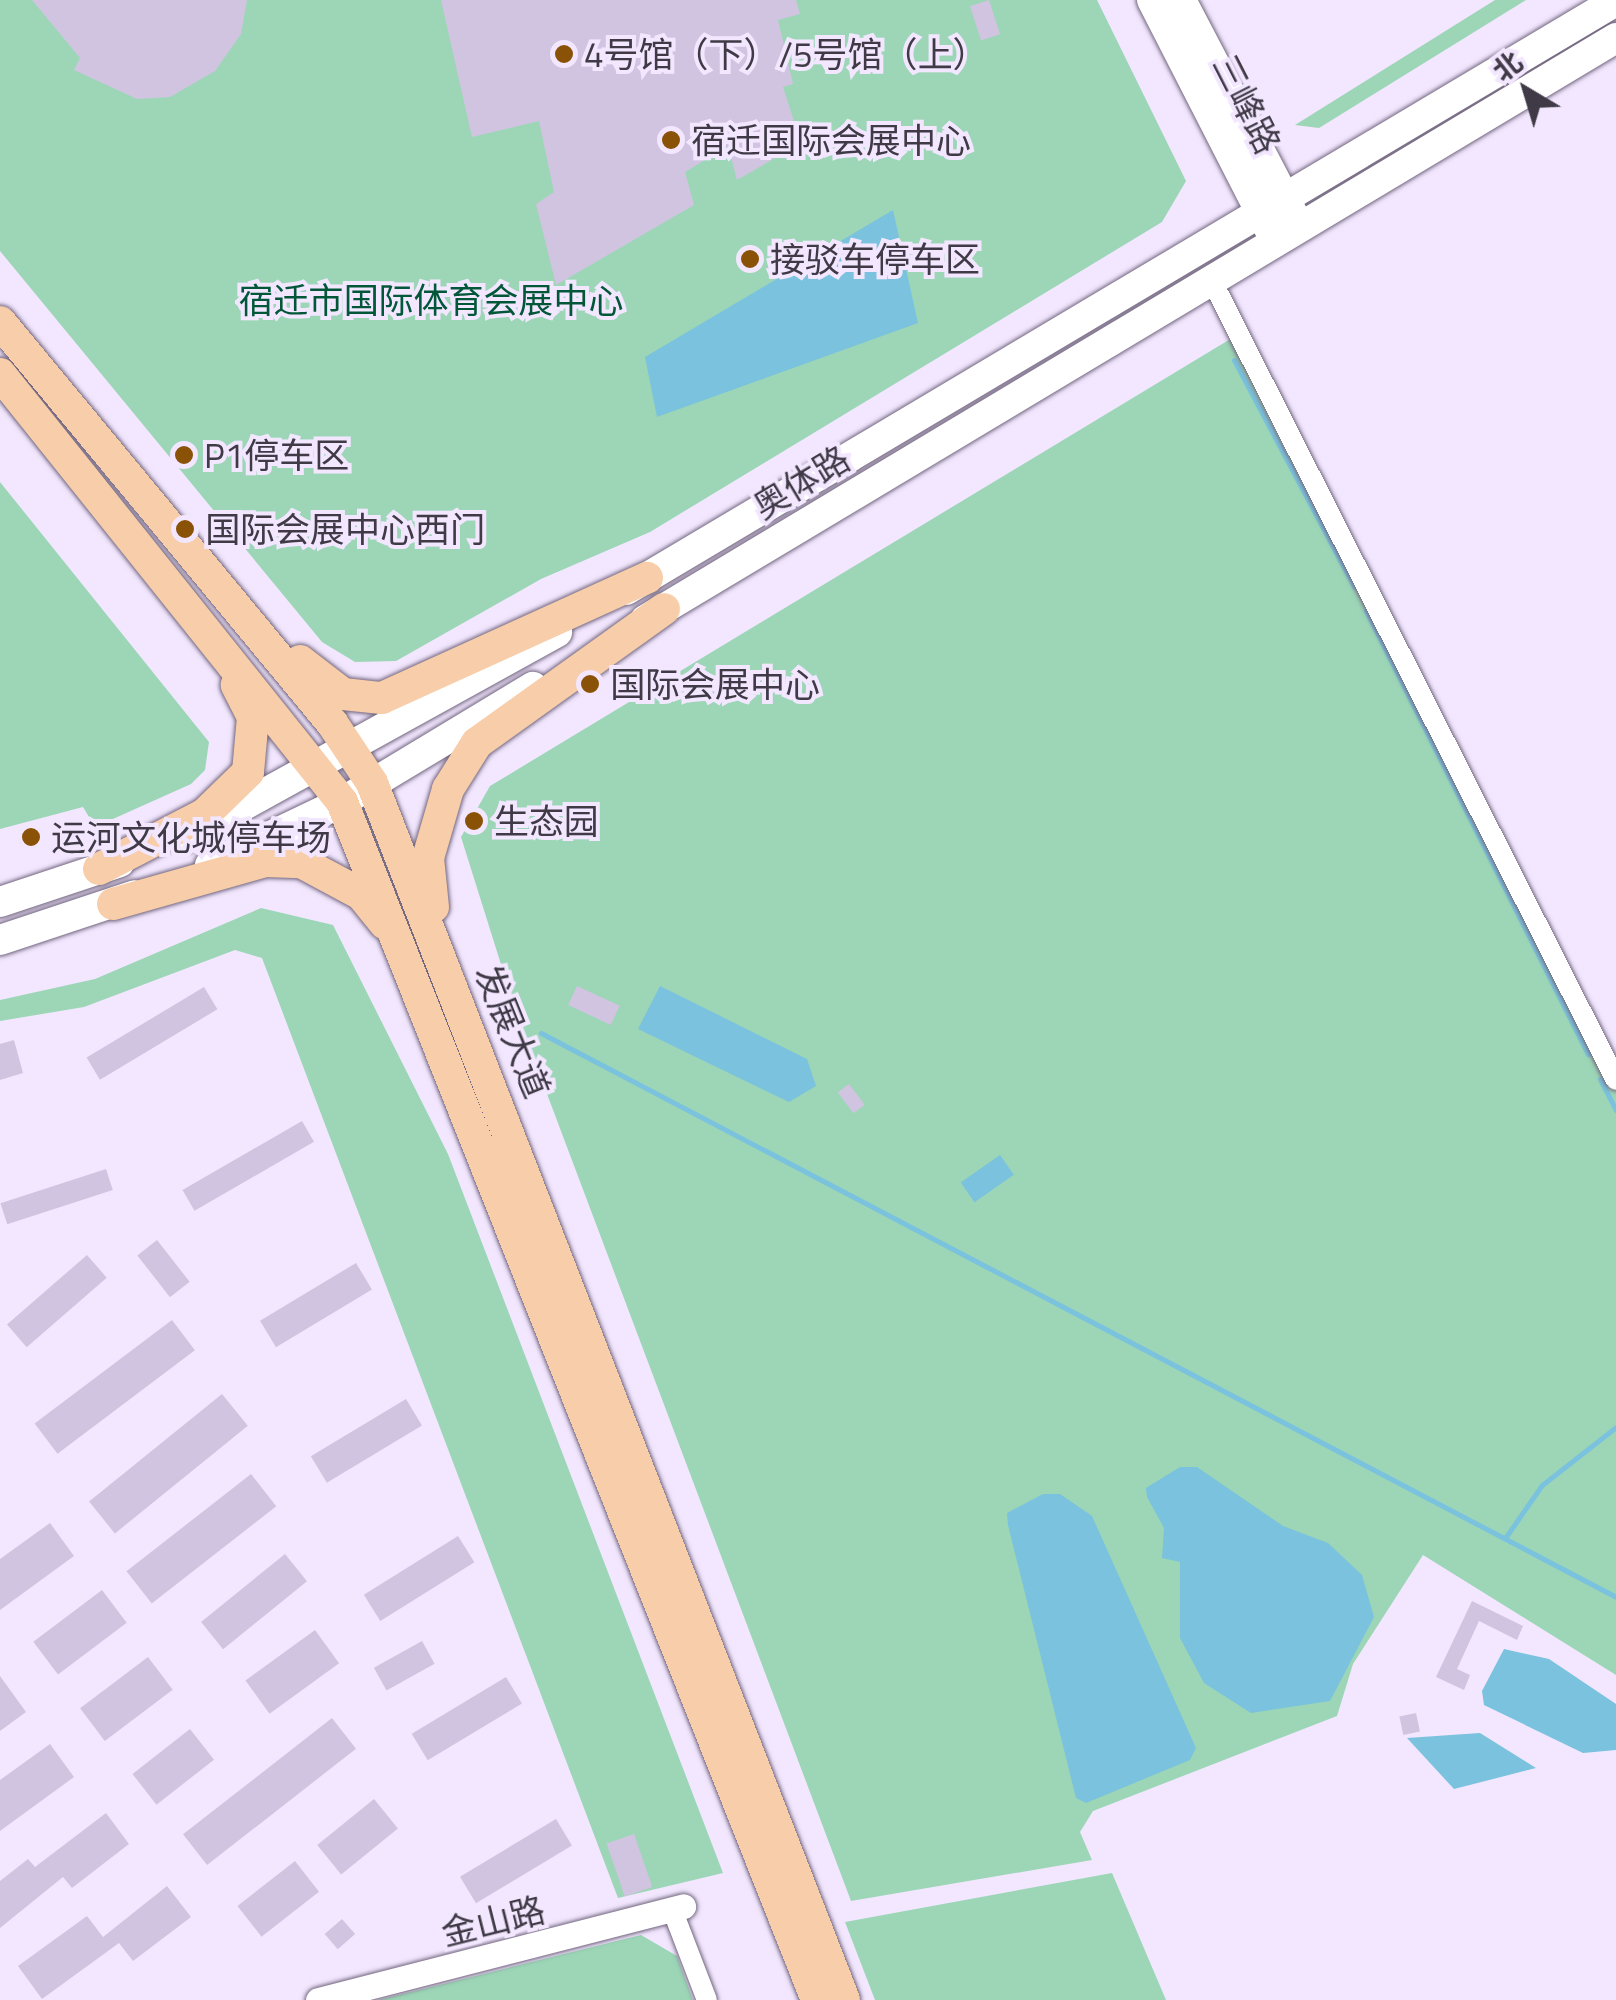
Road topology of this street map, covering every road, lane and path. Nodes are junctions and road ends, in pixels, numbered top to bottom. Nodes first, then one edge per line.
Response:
1 (1152, 0) edge
2 (1181, 0) edge
3 (1616, 1) edge
4 (1616, 38) edge
5 (1272, 205) junction
6 (1288, 235) junction
7 (1212, 281) junction
8 (0, 322) edge
9 (0, 374) edge
10 (199, 562) junction
11 (647, 578) junction
12 (168, 581) junction
13 (664, 608) junction
14 (354, 750) junction
15 (321, 769) junction
16 (372, 784) junction
17 (342, 802) junction
18 (99, 870) junction
19 (0, 902) edge
20 (113, 904) junction
21 (0, 940) edge
22 (1616, 1080) edge
23 (490, 1119) junction
24 (780, 1869) junction
25 (678, 1908) joint
26 (318, 2000) edge
27 (707, 2000) edge
28 (818, 2000) edge
29 (844, 2000) edge

1 - 5 main road, 三峰路
2 - 5 main road, 三峰路
3 - 5 main road, 奥体路
4 - 6 main road, 奥体路
5 - 6 main road, 三峰路
5 - 11 main road, 奥体路
6 - 7 main road, 奥体路
7 - 13 main road, 奥体路
7 - 22 street
8 - 10 main road, 发展大道
9 - 12 main road, 发展大道
10 - 11 main road
10 - 14 main road, 发展大道
11 - 14 main road, 奥体路
12 - 15 main road, 发展大道
12 - 18 main road
13 - 16 main road, 奥体路
13 - 23 main road
14 - 15 main road, 奥体路
14 - 16 main road, 发展大道
15 - 17 main road, 发展大道
15 - 18 main road, 奥体路
16 - 17 main road, 奥体路
16 - 23 main road, 发展大道
17 - 20 main road, 奥体路
17 - 23 main road, 发展大道
18 - 19 main road, 奥体路
20 - 21 main road, 奥体路
20 - 23 main road
23 - 24 main road, 发展大道
24 - 28 main road
24 - 29 main road
25 - 26 street, 金山路
25 - 27 street

